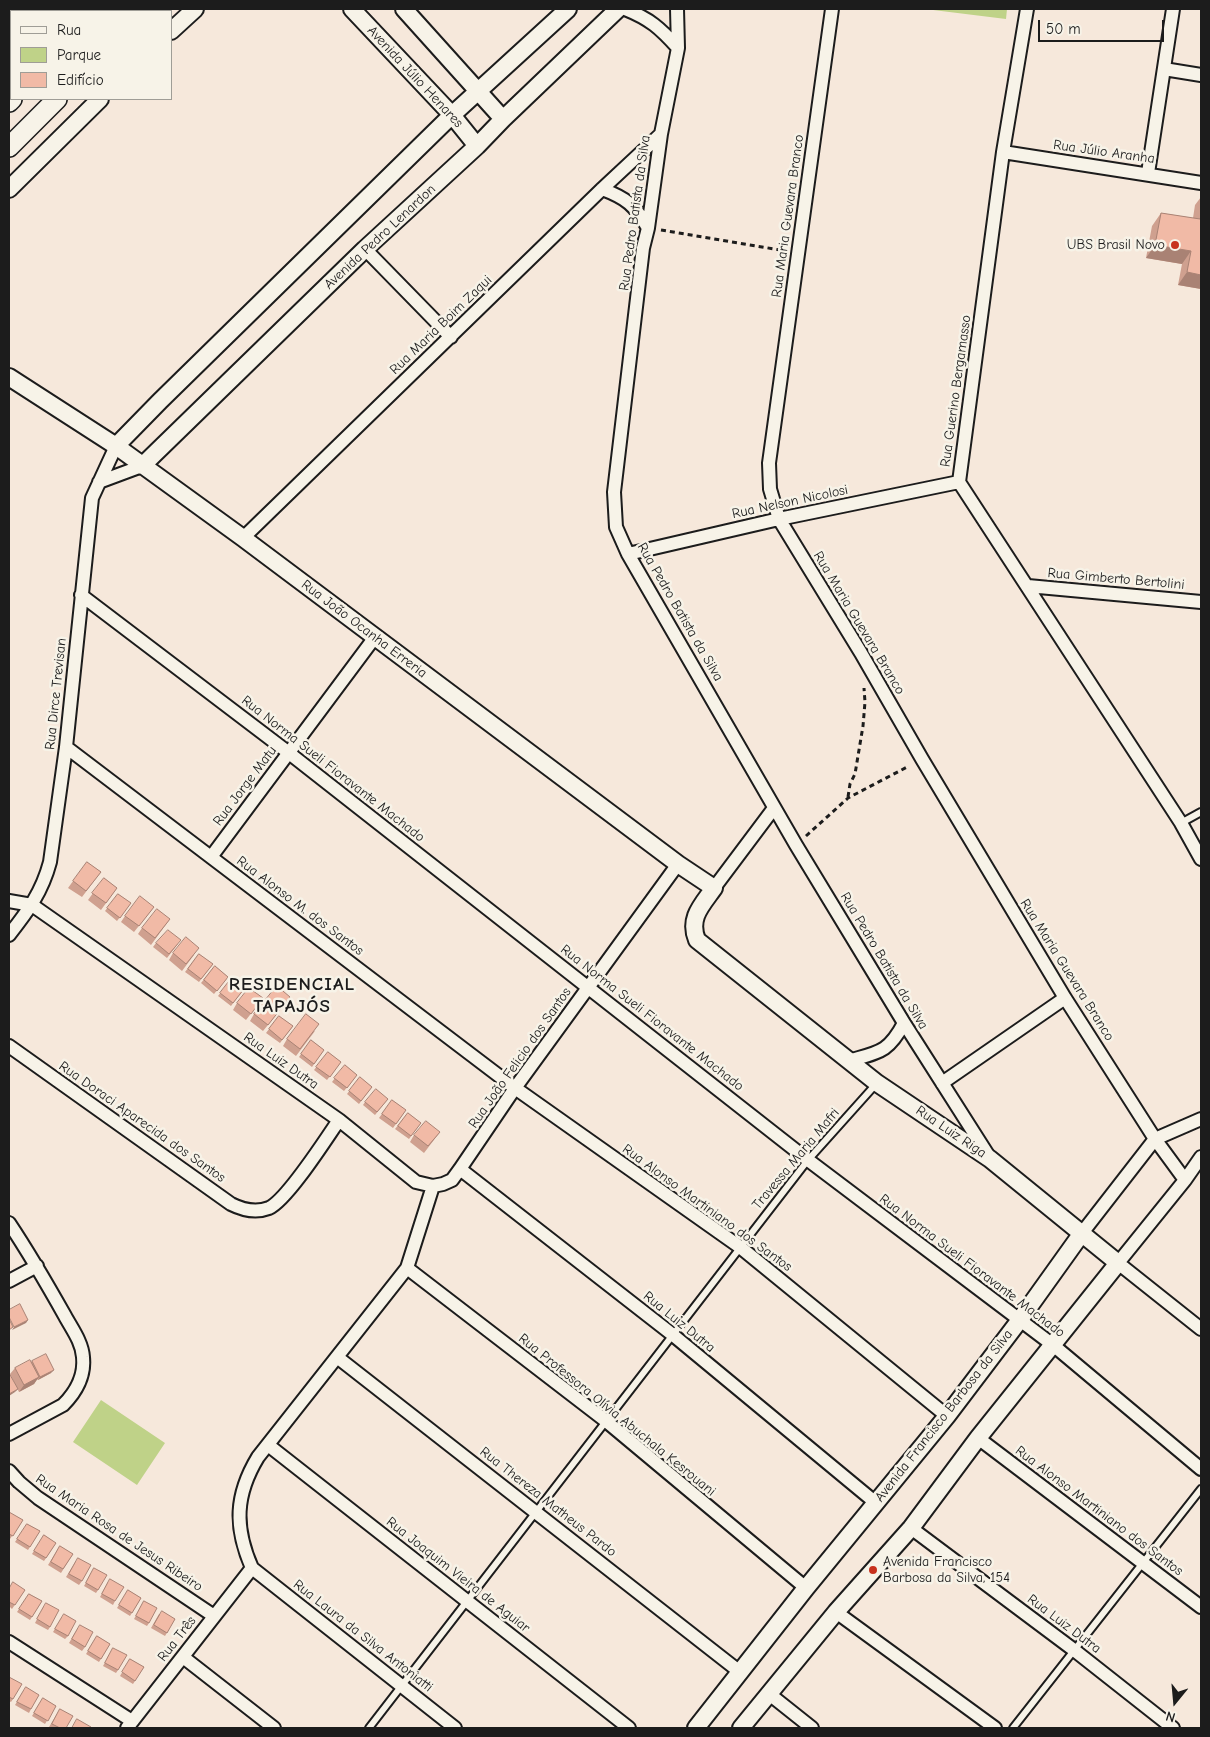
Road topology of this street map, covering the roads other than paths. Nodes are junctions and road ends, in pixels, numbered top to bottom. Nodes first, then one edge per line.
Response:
1 (195, 9) edge
2 (352, 9) edge
3 (404, 9) edge
4 (568, 9) edge
5 (618, 9) edge
6 (625, 9) edge
7 (677, 9) edge
8 (832, 9) edge
9 (1026, 9) edge
10 (1174, 9) edge
11 (172, 30) edge
12 (678, 48) junction
13 (1164, 69) junction
14 (1201, 75) edge
15 (478, 90) junction
16 (56, 100) edge
17 (99, 100) edge
18 (452, 115) junction
19 (503, 119) junction
20 (661, 134) junction
21 (477, 146) junction
22 (9, 147) edge
23 (1003, 152) junction
24 (1148, 173) junction
25 (1201, 183) edge
26 (9, 189) edge
27 (602, 189) junction
28 (648, 228) junction
29 (365, 249) junction
30 (451, 337) junction
31 (9, 377) edge
32 (116, 446) junction
33 (142, 466) junction
34 (99, 482) junction
35 (958, 482) junction
36 (779, 519) junction
37 (243, 538) junction
38 (628, 554) junction
39 (1028, 586) junction
40 (81, 595) junction
41 (1201, 602) edge
42 (375, 637) junction
43 (66, 747) junction
44 (289, 752) junction
45 (774, 808) junction
46 (1201, 812) edge
47 (1181, 823) junction
48 (211, 857) junction
49 (1201, 859) edge
50 (678, 864) junction
51 (714, 888) junction
52 (9, 901) edge
53 (32, 905) junction
54 (9, 935) edge
55 (588, 987) junction
56 (1065, 998) junction
57 (904, 1023) junction
58 (9, 1046) edge
59 (848, 1061) junction
60 (877, 1083) junction
61 (942, 1083) junction
62 (515, 1088) junction
63 (1201, 1119) edge
64 (340, 1120) junction
65 (1155, 1139) junction
66 (1201, 1157) edge
67 (990, 1159) junction
68 (808, 1160) junction
69 (460, 1169) junction
70 (1185, 1180) junction
71 (432, 1186) junction
72 (9, 1223) edge
73 (1082, 1233) junction
74 (740, 1247) junction
75 (1118, 1263) junction
76 (37, 1266) junction
77 (408, 1268) junction
78 (9, 1281) edge
79 (1019, 1321) junction
80 (1201, 1329) edge
81 (673, 1335) junction
82 (1053, 1345) junction
83 (337, 1357) junction
84 (947, 1416) junction
85 (606, 1421) junction
86 (9, 1434) edge
87 (978, 1438) junction
88 (268, 1445) junction
89 (1201, 1469) edge
90 (9, 1471) edge
91 (1201, 1489) edge
92 (876, 1503) junction
93 (536, 1511) junction
94 (911, 1528) junction
95 (1142, 1564) junction
96 (252, 1568) junction
97 (806, 1588) junction
98 (467, 1601) junction
99 (1201, 1607) edge
100 (836, 1612) junction
101 (214, 1616) junction
102 (9, 1642) edge
103 (1074, 1650) junction
104 (182, 1657) junction
105 (740, 1672) junction
106 (401, 1686) junction
107 (768, 1694) junction
108 (129, 1725) edge
109 (274, 1728) edge
110 (369, 1728) edge
111 (455, 1728) edge
112 (629, 1728) edge
113 (696, 1728) edge
114 (741, 1728) edge
115 (812, 1728) edge
116 (995, 1728) edge
117 (1013, 1728) edge
118 (1173, 1728) edge

1 - 11 street
2 - 18 street, Avenida Júlio Henares
3 - 15 street
4 - 15 street
5 - 19 street, Avenida Pedro Lenardon
6 - 12 street
7 - 12 street, Rua Pedro Batista da Silva
8 - 36 street, Rua Maria Guevara Branco
9 - 23 street, Rua Guerino Bergamasso
10 - 13 street
12 - 20 street, Rua Pedro Batista da Silva
13 - 14 street
13 - 24 street
15 - 18 street
15 - 19 street
16 - 22 main road
17 - 26 street
18 - 21 street, Avenida Júlio Henares
18 - 32 street
19 - 21 street, Avenida Pedro Lenardon
20 - 27 street, Rua Maria Boim Zaqui
20 - 28 street, Rua Pedro Batista da Silva
21 - 29 street, Avenida Pedro Lenardon
23 - 24 street, Rua Júlio Aranha
23 - 35 street, Rua Guerino Bergamasso
24 - 25 street, Rua Júlio Aranha
27 - 28 street
27 - 30 street, Rua Maria Boim Zaqui
28 - 38 street, Rua Pedro Batista da Silva
29 - 30 street
29 - 33 street, Avenida Pedro Lenardon
30 - 37 street, Rua Maria Boim Zaqui
31 - 32 street, Rua João Ocanha Erreria
32 - 33 street, Rua João Ocanha Erreria
32 - 34 street, Rua Dirce Trevisan
33 - 34 street
33 - 37 street, Rua João Ocanha Erreria
34 - 40 street, Rua Dirce Trevisan
35 - 36 street, Rua Nelson Nicolosi
35 - 39 street, Rua Guerino Bergamasso
36 - 38 street, Rua Nelson Nicolosi
36 - 56 street, Rua Maria Guevara Branco
37 - 42 street, Rua João Ocanha Erreria
38 - 45 street, Rua Pedro Batista da Silva
39 - 41 street, Rua Gimberto Bertolini
39 - 47 street, Rua Guerino Bergamasso
40 - 43 street, Rua Dirce Trevisan
40 - 44 street, Rua Norma Sueli Fioravante Machado
42 - 44 street, Rua Jorge Matu
42 - 50 street, Rua João Ocanha Erreria
43 - 48 street, Rua Alonso M. dos Santos
43 - 53 street, Rua Dirce Trevisan
44 - 48 street, Rua Jorge Matu
44 - 55 street, Rua Norma Sueli Fioravante Machado
45 - 51 street
45 - 57 street, Rua Pedro Batista da Silva
46 - 47 lane
47 - 49 street, Rua Guerino Bergamasso
48 - 62 street, Rua Alonso M. dos Santos
50 - 51 street, Rua João Ocanha Erreria
50 - 55 street, Rua João Felicio dos Santos
51 - 59 street, Rua Luiz Riga
52 - 53 street, Rua Luiz Dutra
53 - 54 street, Rua Dirce Trevisan
53 - 64 street, Rua Luiz Dutra
55 - 62 street, Rua João Felicio dos Santos
55 - 68 street, Rua Norma Sueli Fioravante Machado
56 - 61 street
56 - 65 street, Rua Maria Guevara Branco
57 - 59 street
57 - 61 street, Rua Pedro Batista da Silva
58 - 64 street, Rua Doraci Aparecida dos Santos
59 - 60 street, Rua Luiz Riga
60 - 67 street, Rua Luiz Riga
60 - 68 lane, Travessa Maria Mafri
61 - 67 street, Rua Pedro Batista da Silva
62 - 69 street, Rua João Felicio dos Santos
62 - 74 street, Rua Alonso Martiniano dos Santos
63 - 65 street, Avenida Francisco Barbosa da Silva
64 - 71 street, Rua Luiz Dutra
65 - 70 street, Rua Maria Guevara Branco
65 - 73 street, Avenida Francisco Barbosa da Silva
66 - 70 street
67 - 73 street, Rua Luiz Riga
68 - 74 lane, Travessa Maria Mafri
68 - 79 street, Rua Norma Sueli Fioravante Machado
69 - 71 street, Rua João Felicio dos Santos
69 - 81 street, Rua Luiz Dutra
70 - 75 street
71 - 77 street
72 - 76 street
73 - 75 street, Rua Luiz Riga
73 - 79 street, Avenida Francisco Barbosa da Silva
74 - 81 lane, Travessa Maria Mafri
74 - 84 street, Rua Alonso Martiniano dos Santos
75 - 80 street, Rua Luiz Riga
75 - 82 street
76 - 78 street
76 - 86 street
77 - 83 street
77 - 85 street, Rua Professora Olívia Abuchala Kesrouani
79 - 82 street, Rua Norma Sueli Fioravante Machado
79 - 84 street, Avenida Francisco Barbosa da Silva
81 - 85 lane, Travessa Maria Mafri
81 - 92 street, Rua Luiz Dutra
82 - 87 street
82 - 89 street, Rua Norma Sueli Fioravante Machado
83 - 88 street
83 - 93 street, Rua Thereza Matheus Pardo
84 - 92 street, Avenida Francisco Barbosa da Silva
85 - 93 lane, Travessa Maria Mafri
85 - 97 street, Rua Professora Olívia Abuchala Kesrouani
87 - 94 street
87 - 95 street, Rua Alonso Martiniano dos Santos
88 - 96 street
88 - 98 street, Rua Joaquim Vieira de Aguiar
90 - 101 street, Rua Maria Rosa de Jesus Ribeiro
91 - 95 lane
92 - 97 street, Avenida Francisco Barbosa da Silva
93 - 98 lane, Travessa Maria Mafri
93 - 105 street, Rua Thereza Matheus Pardo
94 - 100 street
94 - 103 street, Rua Luiz Dutra
95 - 99 street, Rua Alonso Martiniano dos Santos
95 - 103 lane
96 - 101 street, Rua Três
96 - 106 street, Rua Laura da Silva Antoniatti
97 - 105 street, Avenida Francisco Barbosa da Silva
98 - 106 lane, Travessa Maria Mafri
98 - 112 street, Rua Joaquim Vieira de Aguiar
100 - 107 street
100 - 116 street
101 - 104 street, Rua Três
102 - 108 street
103 - 117 lane
103 - 118 street, Rua Luiz Dutra
104 - 108 street, Rua Três
104 - 109 street
105 - 113 street, Avenida Francisco Barbosa da Silva
106 - 110 lane, Travessa Maria Mafri
106 - 111 street, Rua Laura da Silva Antoniatti
107 - 114 street
107 - 115 street

